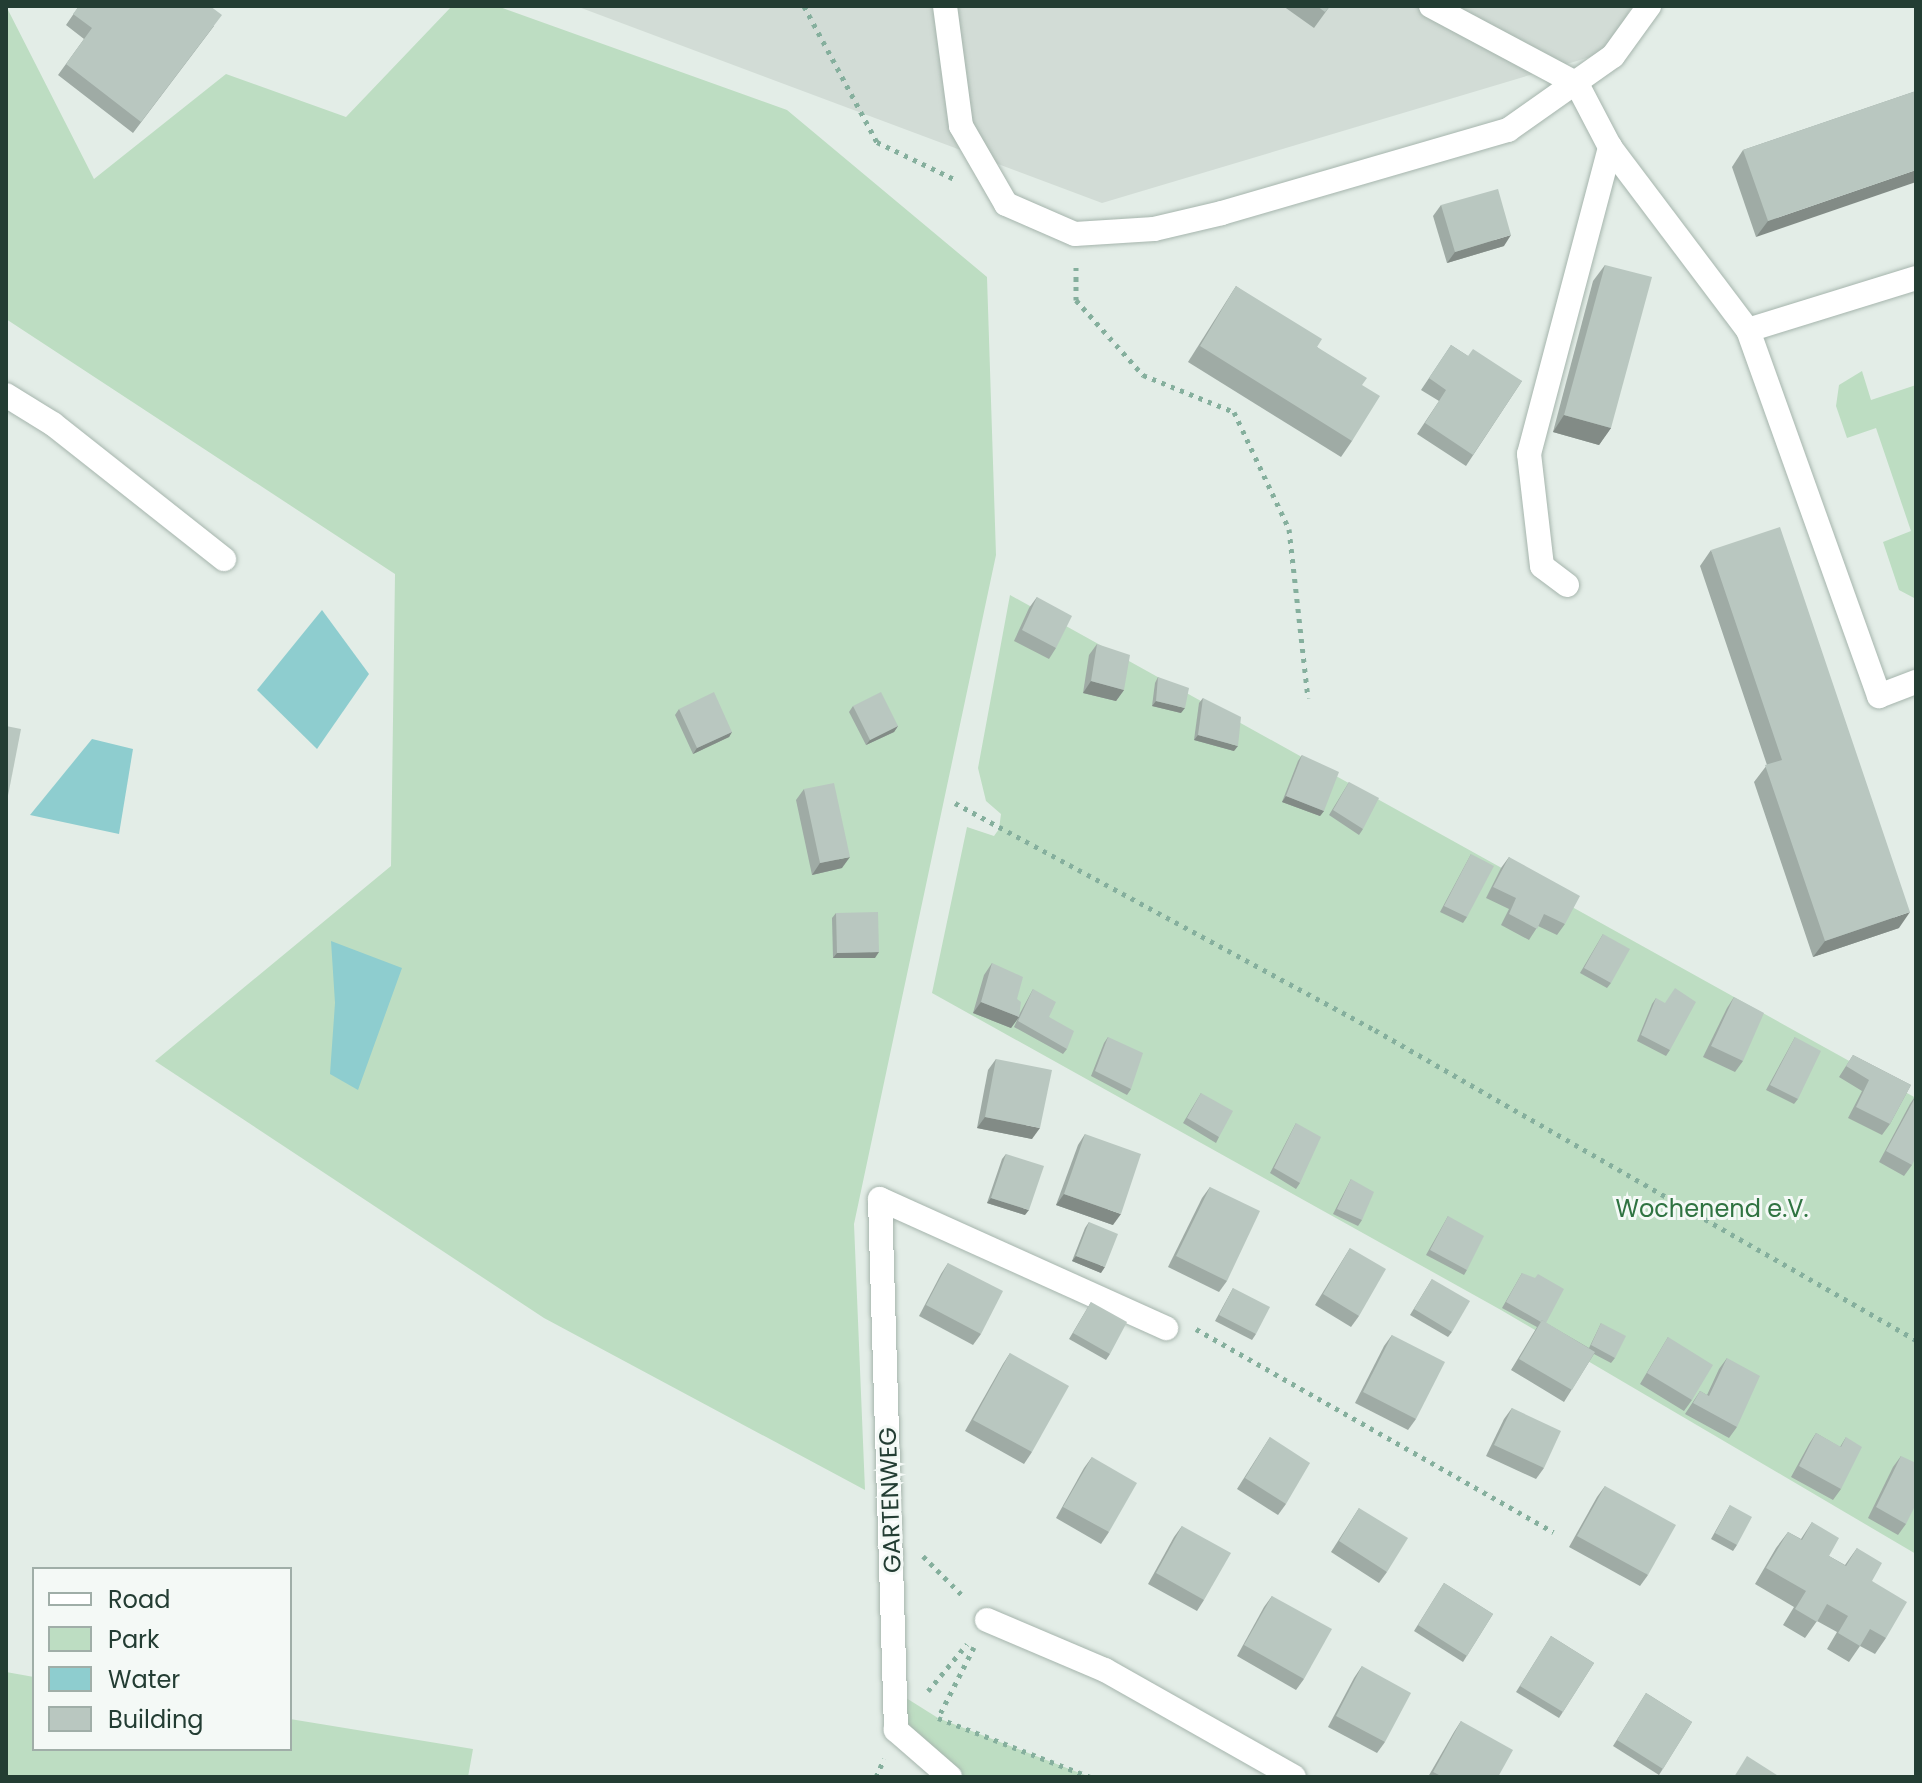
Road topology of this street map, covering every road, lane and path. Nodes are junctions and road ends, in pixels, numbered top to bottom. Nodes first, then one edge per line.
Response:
1 (804, 6) edge
2 (945, 6) edge
3 (1431, 6) edge
4 (1649, 6) edge
5 (1577, 84) junction
6 (1610, 147) junction
7 (1006, 204) junction
8 (1075, 234) junction
9 (1916, 278) edge
10 (1748, 330) junction
11 (6, 395) edge
12 (224, 559) dead end
13 (1567, 585) dead end
14 (1916, 682) edge
15 (1308, 698) dead end
16 (955, 803) dead end
17 (1166, 1328) joint
18 (1916, 1340) edge
19 (892, 1525) junction
20 (1553, 1532) dead end
21 (987, 1620) junction
22 (950, 1777) edge
23 (1090, 1777) edge
24 (1294, 1777) edge

1 - 7 path
2 - 7 street
3 - 5 street
4 - 5 street
5 - 6 street
5 - 8 street
6 - 10 street
6 - 13 street
7 - 8 street
8 - 15 path
9 - 10 street
10 - 14 street
11 - 12 street
16 - 18 path
17 - 19 street, GARTENWEG
17 - 20 path
19 - 21 path
19 - 22 street, GARTENWEG
21 - 23 path
21 - 24 street

